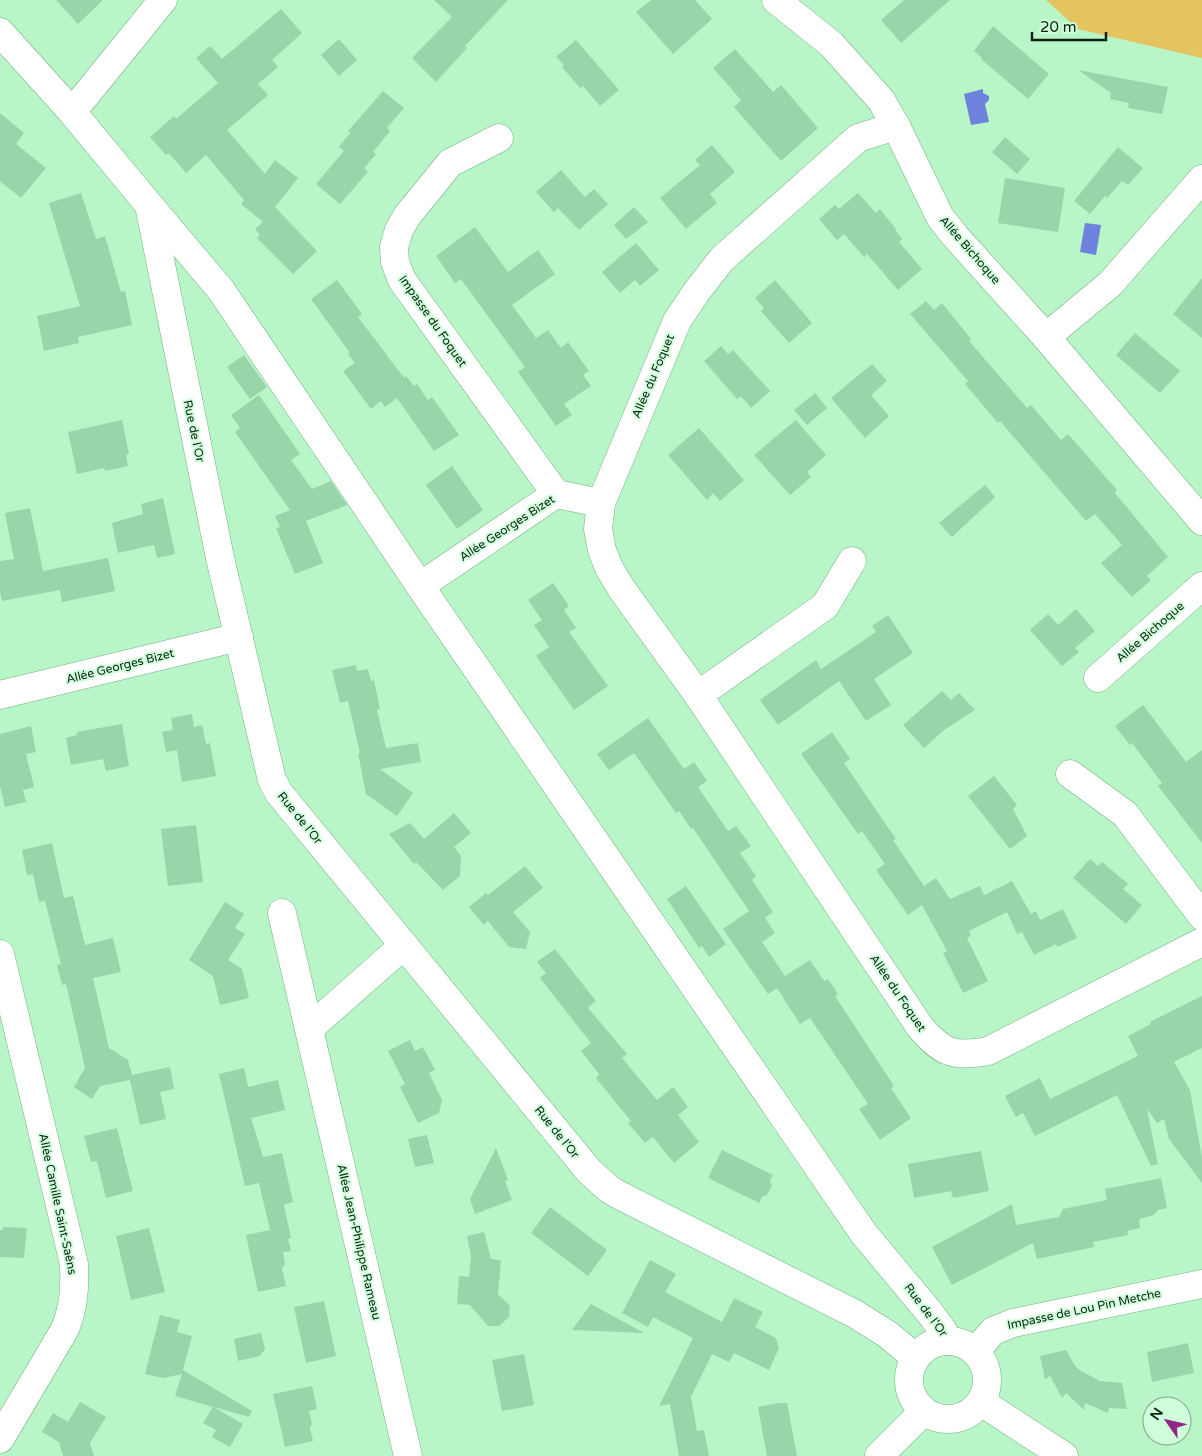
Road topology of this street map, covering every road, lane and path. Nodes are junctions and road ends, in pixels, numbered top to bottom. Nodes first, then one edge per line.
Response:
1 (163, 0) edge
2 (776, 0) edge
3 (0, 32) edge
4 (72, 112) junction
5 (896, 126) junction
6 (499, 138) dead end
7 (1202, 179) edge
8 (149, 205) junction
9 (1046, 337) junction
10 (556, 494) junction
11 (601, 503) junction
12 (1202, 521) edge
13 (852, 561) dead end
14 (420, 586) junction
15 (1202, 586) edge
16 (239, 637) junction
17 (1098, 678) dead end
18 (0, 694) edge
19 (698, 695) junction
20 (1070, 774) dead end
21 (282, 913) dead end
22 (1202, 916) edge
23 (1202, 942) edge
24 (404, 945) junction
25 (0, 954) edge
26 (310, 1028) junction
27 (1202, 1284) edge
28 (948, 1341) junction
29 (975, 1352) junction
30 (916, 1358) junction
31 (981, 1402) junction
32 (924, 1411) junction
33 (0, 1439) edge
34 (408, 1456) edge
35 (879, 1456) edge
36 (1064, 1456) edge

1 - 4 street
2 - 5 street, Allée Bichoque
3 - 4 street, Rue de l'Or
4 - 8 street, Rue de l'Or
5 - 9 street, Allée Bichoque
5 - 11 street, Allée du Foquet
6 - 10 street, Impasse du Foquet
7 - 9 street
8 - 14 street, Rue de l'Or
8 - 16 street, Rue de l'Or
9 - 12 street, Allée Bichoque
10 - 11 street, Allée Georges Bizet
10 - 14 street, Allée Georges Bizet
11 - 19 street, Allée du Foquet
13 - 19 street
14 - 28 street, Rue de l'Or
15 - 17 street, Allée Bichoque
16 - 18 street, Allée Georges Bizet
16 - 24 street, Rue de l'Or
19 - 23 street, Allée du Foquet
20 - 22 street
21 - 26 street, Allée Jean-Philippe Rameau
24 - 26 street
24 - 30 street, Rue de l'Or
25 - 33 street, Allée Camille Saint-Saëns
26 - 34 street, Allée Jean-Philippe Rameau
27 - 29 street, Impasse de Lou Pin Metche
28 - 29 street
28 - 30 street
29 - 31 street
30 - 32 street
31 - 32 street
31 - 36 street
32 - 35 street

